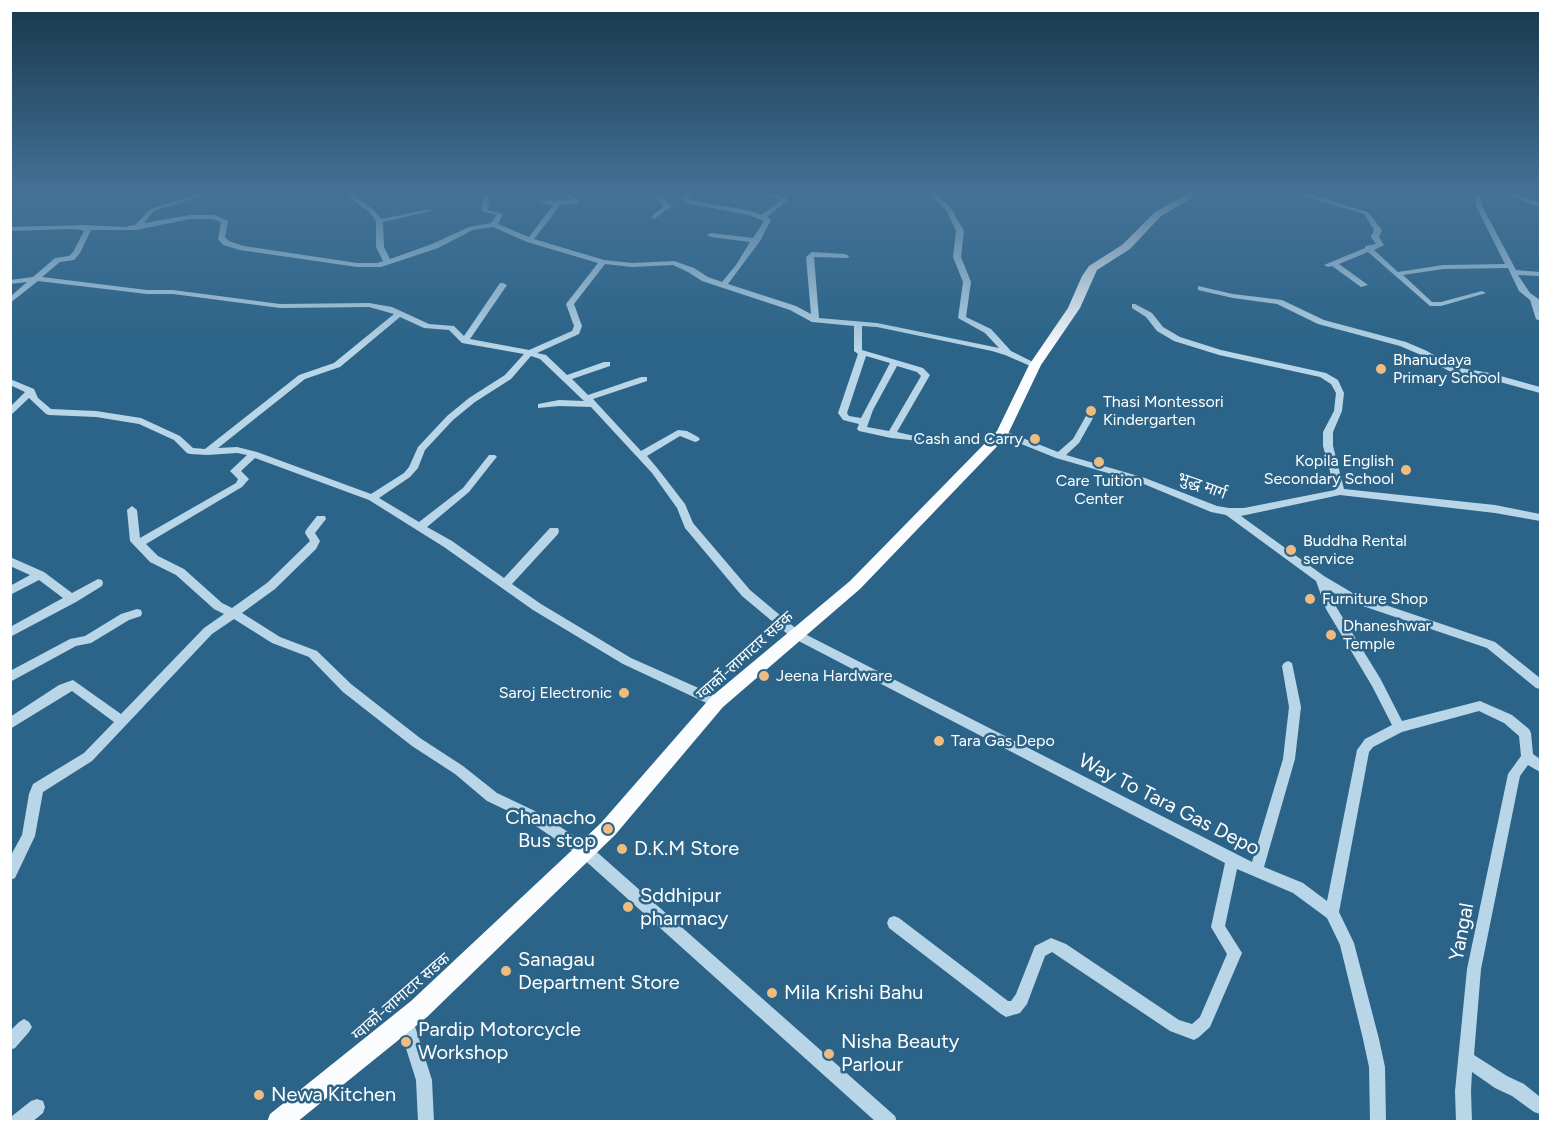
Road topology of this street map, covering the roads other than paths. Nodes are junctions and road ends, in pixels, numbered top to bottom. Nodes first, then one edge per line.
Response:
1 (81, 245) edge
2 (232, 245) edge
3 (380, 245) edge
4 (437, 245) edge
5 (546, 245) edge
6 (753, 245) edge
7 (958, 245) edge
8 (1128, 245) edge
9 (1380, 245) edge
10 (1500, 245) edge
11 (1368, 248) junction
12 (845, 256) dead end
13 (387, 261) junction
14 (603, 262) junction
15 (1513, 269) junction
16 (1397, 274) junction
17 (1540, 274) edge
18 (38, 279) junction
19 (10, 282) edge
20 (503, 285) dead end
21 (1364, 285) dead end
22 (723, 286) junction
23 (1201, 288) dead end
24 (1482, 293) dead end
25 (10, 301) edge
26 (1537, 301) edge
27 (1135, 306) dead end
28 (399, 314) junction
29 (1540, 319) edge
30 (815, 320) junction
31 (858, 323) junction
32 (465, 341) junction
33 (530, 352) junction
34 (1008, 353) junction
35 (862, 354) junction
36 (894, 363) junction
37 (608, 364) dead end
38 (1035, 365) junction
39 (565, 379) junction
40 (644, 380) dead end
41 (10, 382) edge
42 (1540, 390) edge
43 (31, 391) junction
44 (590, 401) junction
45 (541, 406) dead end
46 (10, 413) edge
47 (1089, 418) dead end
48 (864, 422) junction
49 (1002, 433) junction
50 (891, 435) junction
51 (695, 438) dead end
52 (916, 439) dead end
53 (207, 453) junction
54 (254, 453) junction
55 (641, 456) junction
56 (1059, 456) junction
57 (492, 457) dead end
58 (1340, 492) junction
59 (372, 498) junction
60 (132, 510) dead end
61 (1230, 512) junction
62 (1540, 517) edge
63 (321, 519) dead end
64 (420, 527) junction
65 (554, 531) dead end
66 (139, 543) junction
67 (10, 561) edge
68 (40, 575) junction
69 (1320, 579) junction
70 (98, 583) dead end
71 (505, 584) junction
72 (10, 591) edge
73 (72, 599) junction
74 (136, 613) dead end
75 (232, 613) junction
76 (10, 633) edge
77 (795, 634) junction
78 (1288, 666) dead end
79 (10, 677) edge
80 (1540, 684) edge
81 (717, 702) junction
82 (122, 721) junction
83 (10, 724) edge
84 (1399, 727) junction
85 (1527, 757) junction
86 (1540, 765) edge
87 (585, 851) junction
88 (1232, 860) junction
89 (1256, 871) junction
90 (10, 873) edge
91 (1332, 913) junction
92 (894, 923) dead end
93 (405, 1020) junction
94 (24, 1027) dead end
95 (10, 1043) edge
96 (1466, 1059) junction
97 (1540, 1106) edge
98 (37, 1107) dead end
99 (18, 1122) edge
100 (278, 1122) edge
101 (426, 1122) edge
102 (889, 1122) edge
103 (1378, 1122) edge
104 (1464, 1122) edge

1 - 18 street
2 - 13 street
3 - 13 street
4 - 13 street
5 - 14 street
6 - 22 street
7 - 34 street
8 - 38 main road, ग्वार्को-लामाटार सडक
9 - 11 street
10 - 15 street
11 - 16 street
11 - 21 street
12 - 30 street
14 - 22 street
14 - 33 street
15 - 16 street
15 - 17 street
15 - 26 street
16 - 24 street
18 - 19 street
18 - 25 street
18 - 28 street
20 - 32 street
22 - 30 street
23 - 42 street
26 - 29 street
27 - 58 street
28 - 32 street
28 - 53 street
30 - 31 street
31 - 34 street
31 - 35 street
32 - 33 street
33 - 39 street, Way To Tara Gas Depo
33 - 59 street
34 - 38 street
35 - 36 street
35 - 48 street
36 - 48 street
36 - 50 street
37 - 39 street
38 - 49 main road, ग्वार्को-लामाटार सडक
39 - 44 street, Way To Tara Gas Depo
40 - 44 street
41 - 43 street
43 - 46 street
43 - 53 street
44 - 45 street
44 - 55 street, Way To Tara Gas Depo
47 - 56 street
48 - 50 street
49 - 56 street, भुद्ध मार्ग
49 - 77 main road, ग्वार्को-लामाटार सडक
50 - 52 street
51 - 55 street
53 - 54 street
54 - 59 street
54 - 66 street
55 - 77 street, Way To Tara Gas Depo
56 - 61 street, भुद्ध मार्ग
57 - 64 street
58 - 61 street, भुद्ध मार्ग
58 - 62 street, भुद्ध मार्ग
59 - 64 street
60 - 66 street
61 - 69 street
63 - 75 street
64 - 71 street
65 - 71 street
66 - 75 street
67 - 68 street
68 - 72 street
68 - 73 street
69 - 80 street
69 - 84 street
70 - 73 street
71 - 81 street
73 - 76 street
74 - 79 street
75 - 82 street
75 - 87 street
77 - 81 main road, ग्वार्को-लामाटार सडक
77 - 88 street, Way To Tara Gas Depo
78 - 89 street
81 - 87 main road, ग्वार्को-लामाटार सडक
82 - 83 street
82 - 90 street
84 - 85 street
84 - 91 street
85 - 86 street
85 - 96 street, Yangal
87 - 93 main road, ग्वार्को-लामाटार सडक
87 - 102 street
88 - 89 street, Way To Tara Gas Depo
88 - 92 street
89 - 91 street, Way To Tara Gas Depo
91 - 103 street
93 - 100 main road, ग्वार्को-लामाटार सडक
93 - 101 street
94 - 95 street
96 - 97 street
96 - 104 street, Yangal
98 - 99 street

